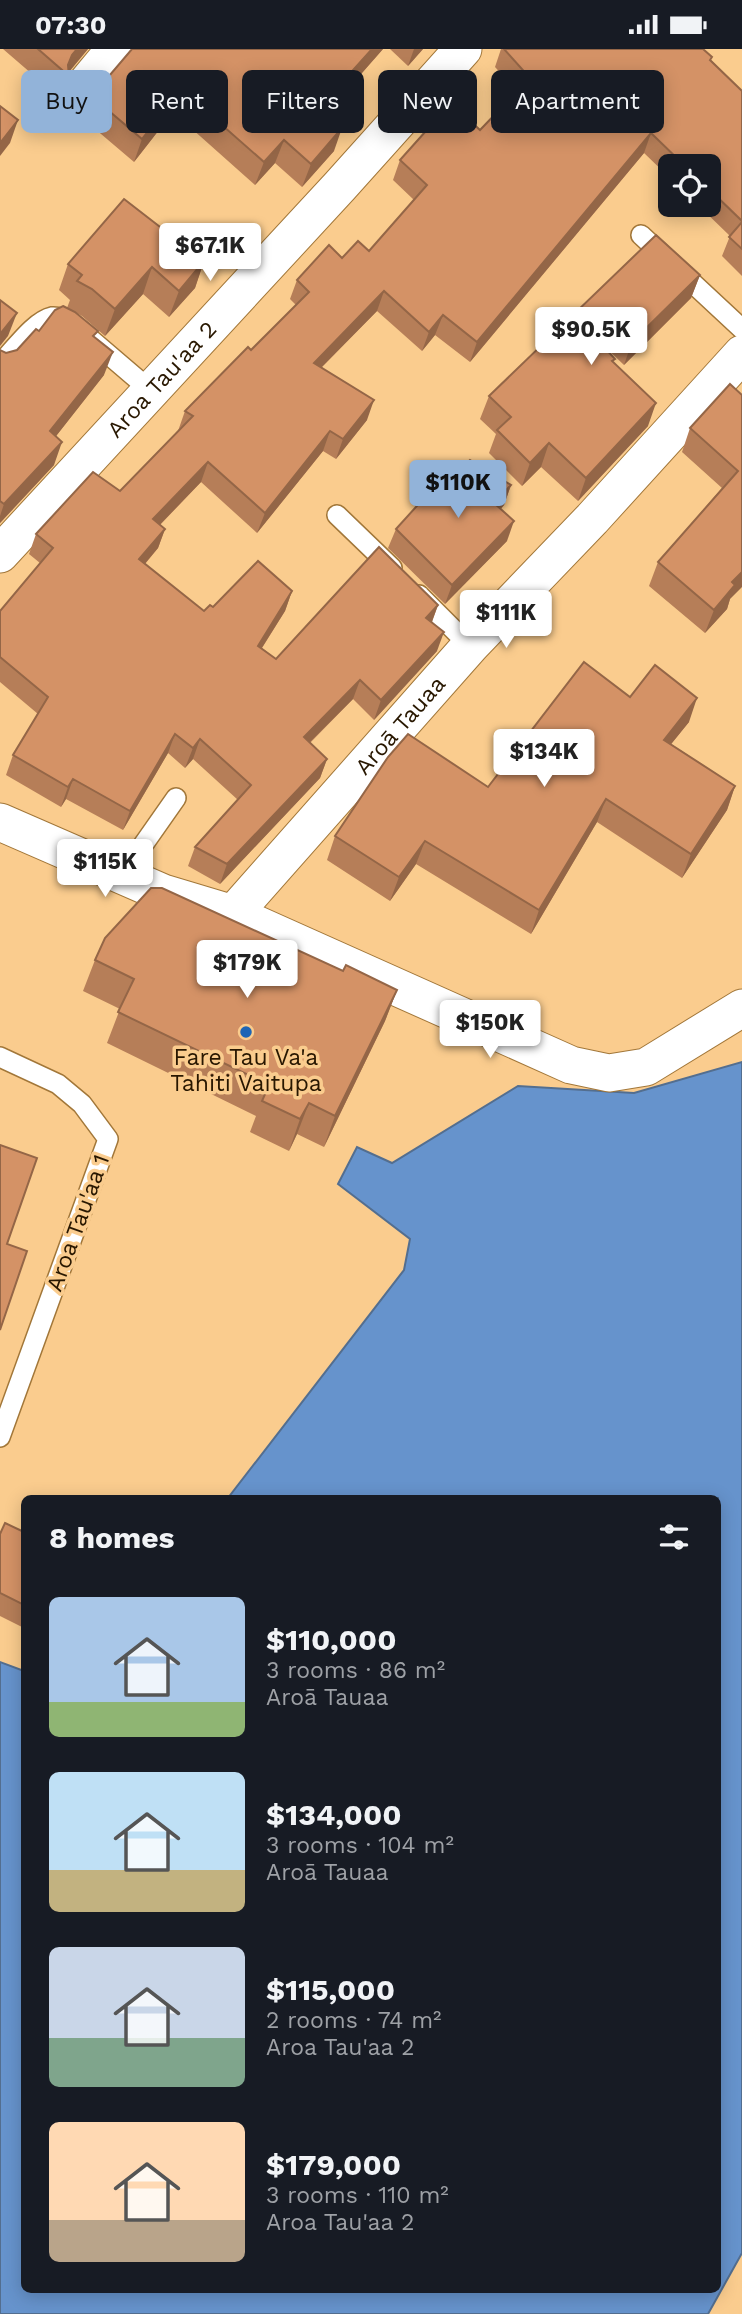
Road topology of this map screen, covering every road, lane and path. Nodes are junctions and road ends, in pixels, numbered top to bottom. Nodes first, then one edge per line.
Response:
1 (114, 49) edge
2 (463, 49) edge
3 (97, 70) edge
4 (641, 235) dead end
5 (742, 329) edge
6 (742, 354) edge
7 (0, 363) edge
8 (150, 390) junction
9 (337, 515) dead end
10 (0, 554) edge
11 (470, 646) junction
12 (176, 798) dead end
13 (0, 822) edge
14 (122, 875) junction
15 (233, 914) junction
16 (742, 1008) edge
17 (0, 1057) edge
18 (0, 1437) edge

1 - 3 street
2 - 8 street, Aroa Tau'aa 2
4 - 5 lane
6 - 11 street, Aroā Tauaa
7 - 8 lane
8 - 10 street, Aroa Tau'aa 2
9 - 11 lane
11 - 15 street, Aroā Tauaa
12 - 14 lane
13 - 14 street
14 - 15 street
15 - 16 street
17 - 18 lane, Aroa Tau'aa 1

